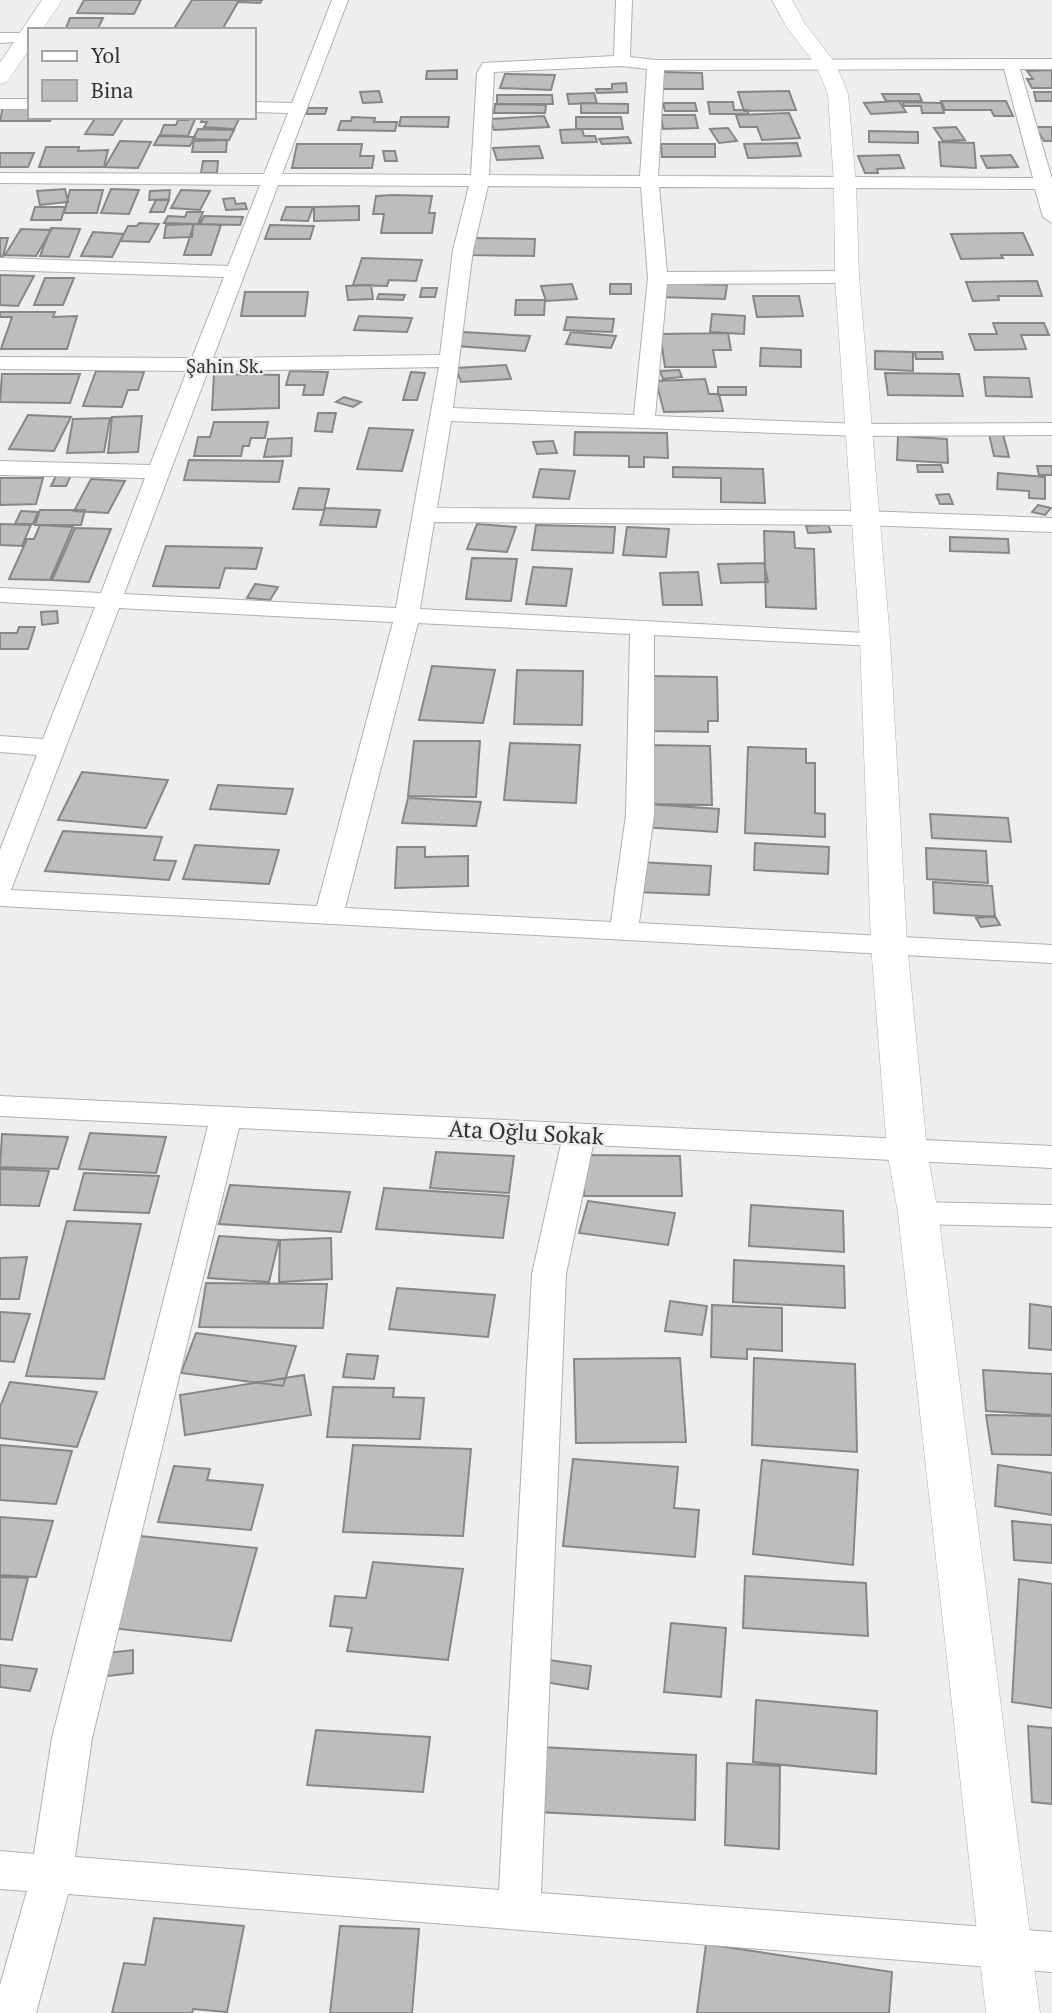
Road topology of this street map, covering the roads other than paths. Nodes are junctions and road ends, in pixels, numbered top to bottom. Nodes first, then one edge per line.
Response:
1 (52, 0) edge
2 (340, 0) edge
3 (624, 0) edge
4 (782, 0) edge
5 (33, 28) edge
6 (28, 33) edge
7 (28, 36) edge
8 (0, 38) edge
9 (622, 61) junction
10 (826, 64) junction
11 (1052, 64) edge
12 (656, 65) junction
13 (1011, 65) junction
14 (0, 78) edge
15 (0, 104) edge
16 (28, 104) edge
17 (256, 107) edge
18 (298, 108) junction
19 (0, 177) edge
20 (271, 180) junction
21 (480, 180) junction
22 (649, 180) junction
23 (845, 184) junction
24 (1048, 184) edge
25 (1052, 217) edge
26 (0, 264) edge
27 (235, 272) junction
28 (847, 277) junction
29 (658, 278) junction
30 (450, 361) junction
31 (0, 363) edge
32 (200, 365) junction
33 (440, 414) junction
34 (644, 422) junction
35 (859, 429) junction
36 (1052, 429) edge
37 (0, 468) edge
38 (159, 472) junction
39 (424, 515) junction
40 (864, 518) junction
41 (1052, 525) edge
42 (0, 595) edge
43 (109, 601) junction
44 (407, 617) junction
45 (642, 629) junction
46 (875, 639) junction
47 (0, 744) edge
48 (53, 748) junction
49 (0, 886) edge
50 (0, 898) edge
51 (328, 917) junction
52 (624, 932) junction
53 (889, 944) junction
54 (1052, 954) edge
55 (0, 1106) edge
56 (226, 1118) junction
57 (579, 1135) junction
58 (907, 1150) junction
59 (1052, 1157) edge
60 (918, 1213) junction
61 (1052, 1216) edge
62 (0, 1870) edge
63 (52, 1875) junction
64 (519, 1911) junction
65 (1006, 1949) junction
66 (1052, 1952) edge
67 (14, 2013) edge
68 (1013, 2013) edge

1 - 5 street
2 - 18 street
3 - 9 street
4 - 10 street
6 - 8 street
7 - 14 street
9 - 12 street
9 - 21 street
10 - 12 street
10 - 13 street
10 - 23 street
11 - 13 street
12 - 22 street
13 - 24 street
15 - 16 street
17 - 18 street
18 - 20 street
19 - 20 street
20 - 21 street
20 - 27 street
21 - 22 street
21 - 30 street
22 - 23 street
22 - 29 street
23 - 24 street
23 - 28 street
24 - 25 street
26 - 27 street
27 - 32 street
28 - 29 street
28 - 35 street
29 - 34 street
30 - 32 street, Şahin Sk.
30 - 33 street
31 - 32 street, Şahin Sk.
32 - 38 street
33 - 34 street
33 - 39 street
34 - 35 street
35 - 36 street
35 - 40 street
37 - 38 street
38 - 43 street
39 - 40 street
39 - 44 street
40 - 41 street
40 - 46 street
42 - 43 street
43 - 44 street
43 - 48 street
44 - 45 street
44 - 51 street
45 - 46 street
45 - 52 street
46 - 53 street
47 - 48 street
48 - 49 street
50 - 51 street
51 - 52 street
52 - 53 street
53 - 54 street
53 - 58 street
55 - 56 street, Ata Oğlu Sokak
56 - 57 street, Ata Oğlu Sokak
56 - 63 street
57 - 58 street, Ata Oğlu Sokak
57 - 64 street
58 - 59 street, Ata Oğlu Sokak
58 - 60 street
60 - 61 street
60 - 65 street
62 - 63 street
63 - 64 street
63 - 67 street
64 - 65 street
65 - 66 street
65 - 68 street

